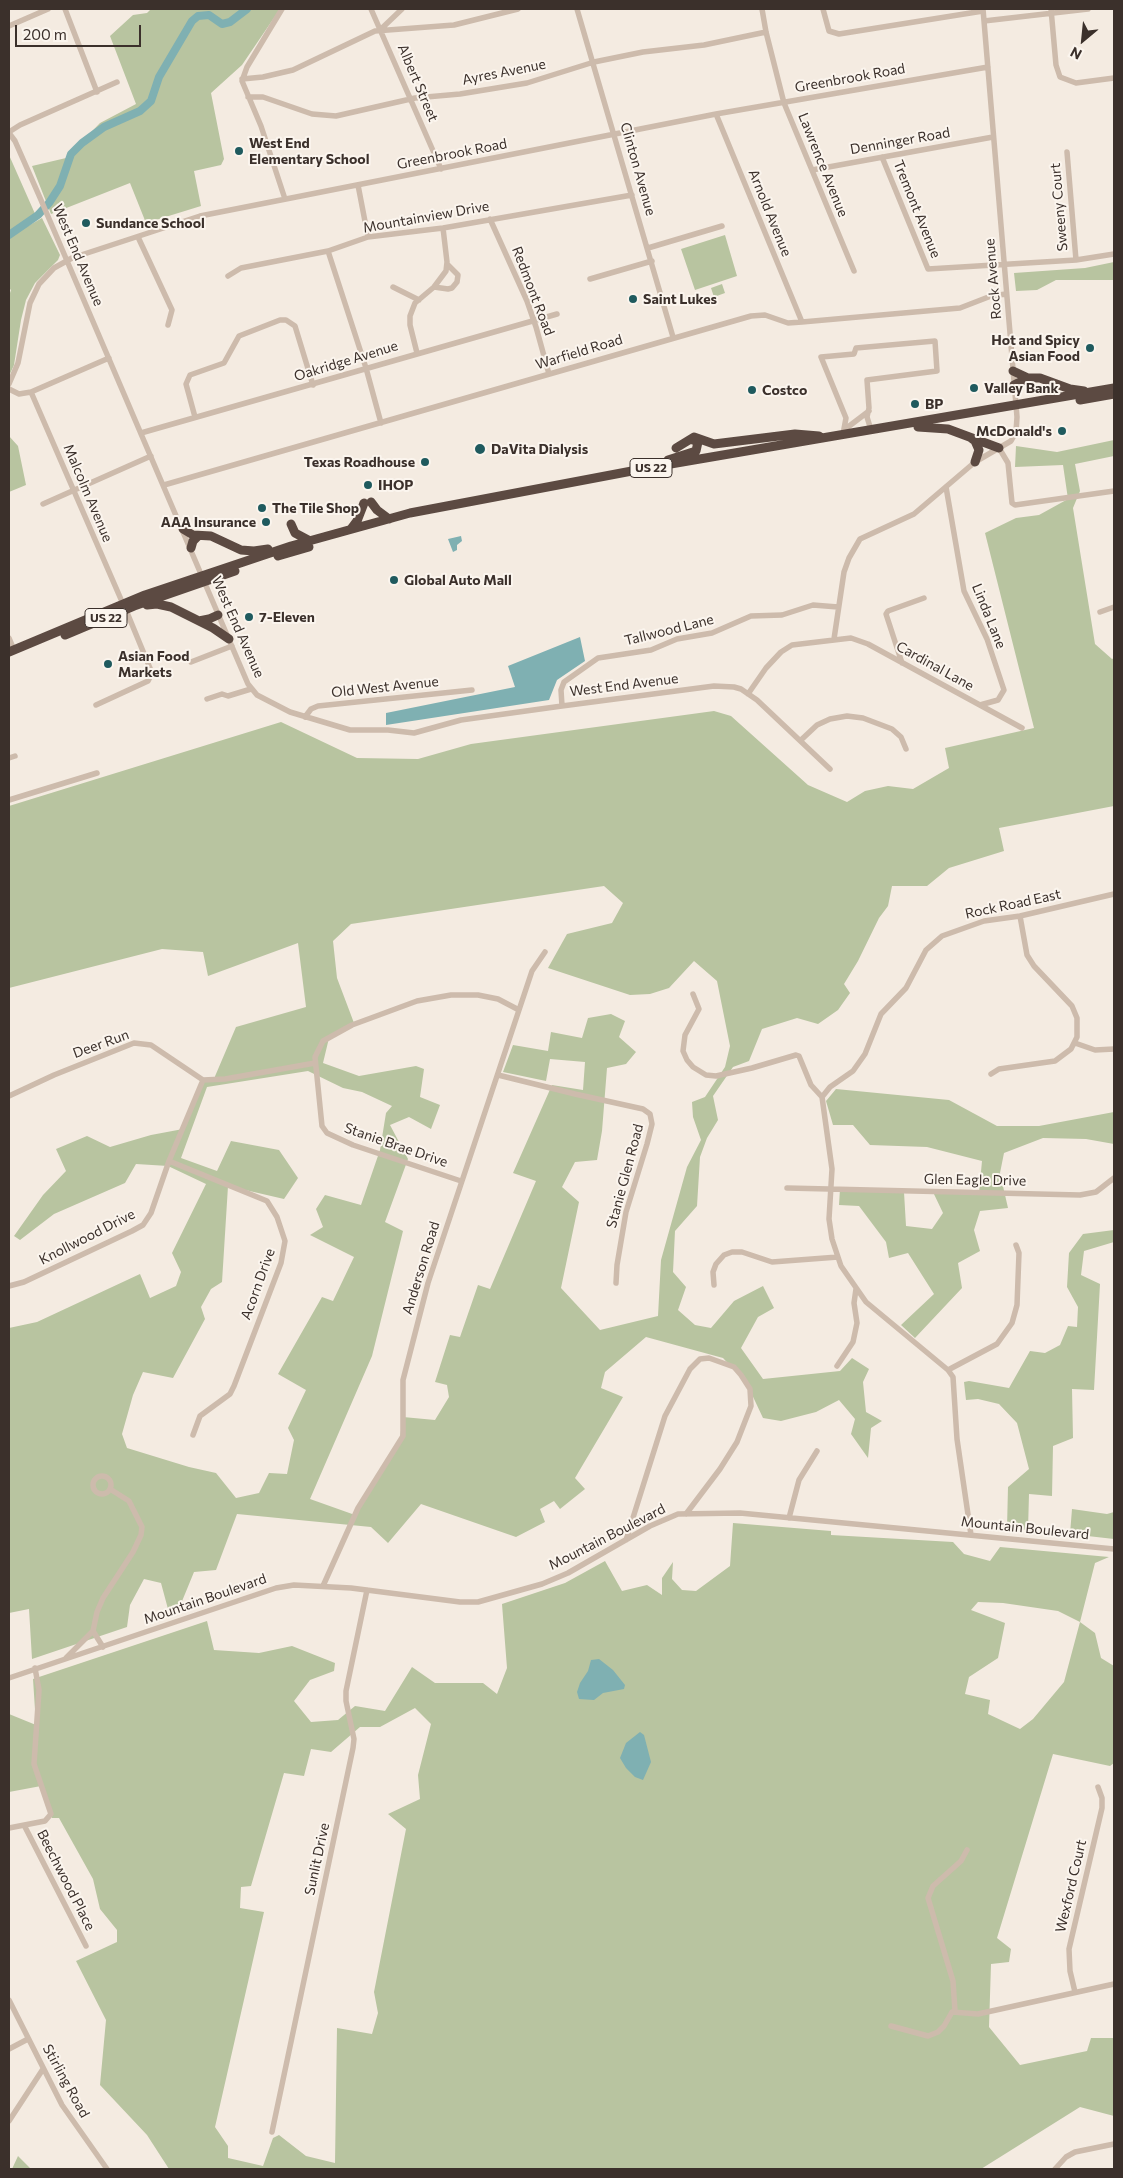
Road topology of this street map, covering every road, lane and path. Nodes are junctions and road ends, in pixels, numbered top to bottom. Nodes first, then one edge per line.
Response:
1 (48, 9) edge
2 (65, 9) edge
3 (282, 9) edge
4 (371, 9) edge
5 (402, 9) edge
6 (518, 9) edge
7 (577, 9) edge
8 (762, 9) edge
9 (823, 9) edge
10 (1088, 9) edge
11 (983, 10) edge
12 (1051, 10) edge
13 (984, 21) junction
14 (9, 26) edge
15 (380, 30) junction
16 (766, 32) junction
17 (594, 62) junction
18 (988, 67) junction
19 (1114, 78) edge
20 (242, 79) junction
21 (117, 82) dead end
22 (97, 92) junction
23 (248, 97) junction
24 (411, 99) junction
25 (784, 103) junction
26 (716, 114) junction
27 (9, 132) edge
28 (615, 134) junction
29 (994, 137) junction
30 (1067, 152) dead end
31 (882, 157) junction
32 (441, 169) junction
33 (812, 170) junction
34 (358, 185) junction
35 (632, 195) junction
36 (285, 199) junction
37 (490, 219) junction
38 (722, 226) dead end
39 (443, 228) junction
40 (138, 237) junction
41 (368, 238) junction
42 (648, 248) junction
43 (328, 251) junction
44 (1114, 254) edge
45 (66, 260) junction
46 (1076, 260) junction
47 (652, 261) junction
48 (1004, 264) junction
49 (448, 265) junction
50 (854, 271) dead end
51 (228, 276) dead end
52 (590, 279) dead end
53 (393, 287) dead end
54 (434, 287) junction
55 (1006, 294) junction
56 (419, 300) junction
57 (557, 314) dead end
58 (533, 321) junction
59 (802, 322) junction
60 (168, 325) dead end
61 (673, 337) junction
62 (417, 353) junction
63 (109, 358) junction
64 (366, 368) junction
65 (1013, 371) junction
66 (548, 374) junction
67 (1028, 378) junction
68 (9, 384) edge
69 (313, 384) junction
70 (1014, 385) junction
71 (1114, 388) edge
72 (9, 390) edge
73 (31, 392) junction
74 (1092, 392) junction
75 (1114, 394) edge
76 (1016, 408) junction
77 (868, 412) junction
78 (195, 418) junction
79 (381, 423) junction
80 (918, 427) junction
81 (871, 430) junction
82 (843, 432) junction
83 (141, 433) junction
84 (826, 437) junction
85 (971, 438) junction
86 (691, 439) junction
87 (676, 448) dead end
88 (999, 448) junction
89 (151, 456) junction
90 (975, 462) junction
91 (640, 470) junction
92 (164, 485) junction
93 (946, 487) junction
94 (73, 490) junction
95 (1114, 492) edge
96 (43, 504) dead end
97 (389, 519) junction
98 (291, 524) dead end
99 (183, 529) junction
100 (351, 529) junction
101 (198, 536) junction
102 (310, 541) junction
103 (291, 546) junction
104 (191, 548) junction
105 (203, 579) junction
106 (924, 598) dead end
107 (128, 606) junction
108 (838, 607) junction
109 (1114, 607) edge
110 (1100, 612) dead end
111 (218, 615) junction
112 (199, 620) junction
113 (9, 638) edge
114 (834, 639) junction
115 (231, 642) junction
116 (10, 653) edge
117 (191, 662) dead end
118 (902, 663) junction
119 (251, 689) junction
120 (472, 690) dead end
121 (748, 694) junction
122 (206, 699) dead end
123 (96, 705) dead end
124 (980, 705) junction
125 (562, 706) junction
126 (305, 717) junction
127 (1022, 728) dead end
128 (801, 740) junction
129 (906, 749) dead end
130 (830, 769) dead end
131 (97, 773) dead end
132 (9, 800) edge
133 (1114, 894) edge
134 (1020, 916) junction
135 (545, 952) dead end
136 (693, 994) dead end
137 (519, 1010) junction
138 (1075, 1043) junction
139 (1114, 1049) edge
140 (314, 1063) junction
141 (991, 1074) dead end
142 (498, 1075) junction
143 (203, 1080) junction
144 (9, 1096) edge
145 (822, 1096) junction
146 (169, 1161) junction
147 (1114, 1178) edge
148 (461, 1181) junction
149 (787, 1188) dead end
150 (831, 1190) junction
151 (1016, 1245) dead end
152 (838, 1257) junction
153 (616, 1283) dead end
154 (714, 1285) dead end
155 (9, 1286) edge
156 (856, 1289) junction
157 (837, 1366) dead end
158 (948, 1370) junction
159 (193, 1435) dead end
160 (817, 1451) dead end
161 (110, 1489) dead end
162 (686, 1514) junction
163 (789, 1518) junction
164 (971, 1535) junction
165 (626, 1540) junction
166 (1114, 1549) edge
167 (323, 1586) junction
168 (367, 1590) junction
169 (94, 1631) junction
170 (103, 1646) junction
171 (65, 1659) junction
172 (35, 1668) junction
173 (9, 1678) edge
174 (1098, 1787) dead end
175 (24, 1825) junction
176 (9, 1828) edge
177 (967, 1850) dead end
178 (86, 1946) dead end
179 (1114, 1984) edge
180 (1075, 1992) junction
181 (9, 2000) edge
182 (956, 2011) junction
183 (891, 2026) dead end
184 (28, 2040) junction
185 (9, 2049) edge
186 (44, 2069) junction
187 (9, 2121) edge
188 (272, 2132) dead end
189 (1114, 2144) edge
190 (107, 2169) edge
191 (1055, 2169) edge

1 - 14 street
2 - 22 street
3 - 20 street
4 - 15 street, Albert Street
5 - 15 street
6 - 15 street
7 - 17 street, Clinton Avenue
8 - 16 street, Lawrence Avenue
9 - 11 street
10 - 12 street
11 - 13 street, Rock Avenue
12 - 13 street
12 - 19 street
13 - 18 street, Rock Avenue
15 - 20 street
15 - 24 street, Albert Street
16 - 17 street, Ayres Avenue
16 - 25 street, Lawrence Avenue
17 - 24 street, Ayres Avenue
17 - 28 street, Clinton Avenue
18 - 25 street, Greenbrook Road
18 - 29 street, Rock Avenue
20 - 23 street
21 - 22 street
22 - 27 street
23 - 24 street, Ayres Avenue
23 - 36 street
24 - 32 street, Albert Street
25 - 26 street, Greenbrook Road
25 - 33 street, Lawrence Avenue
26 - 28 street, Greenbrook Road
26 - 59 street, Arnold Avenue
27 - 45 street, West End Avenue
28 - 32 street, Greenbrook Road
28 - 35 street, Clinton Avenue
29 - 31 street, Denninger Road
29 - 48 street, Rock Avenue
30 - 46 street, Sweeny Court
31 - 33 street, Denninger Road
31 - 48 street, Tremont Avenue
32 - 34 street, Greenbrook Road
33 - 50 street, Lawrence Avenue
34 - 36 street, Greenbrook Road
34 - 41 street
35 - 37 street, Mountainview Drive
35 - 42 street, Clinton Avenue
36 - 40 street, Greenbrook Road
37 - 39 street, Mountainview Drive
37 - 58 street, Redmont Road
38 - 42 street
39 - 41 street, Mountainview Drive
39 - 49 street
40 - 45 street, Greenbrook Road
40 - 60 street
41 - 43 street, Mountainview Drive
42 - 47 street, Clinton Avenue
43 - 51 street, Mountainview Drive
43 - 64 street
44 - 46 street
45 - 63 street, West End Avenue
45 - 68 street, Greenbrook Road
46 - 48 street
47 - 52 street
47 - 61 street, Clinton Avenue
48 - 55 street, Rock Avenue
49 - 54 street
49 - 54 street
53 - 56 street
54 - 56 street
55 - 59 street, Warfield Road
55 - 65 street, Rock Avenue
56 - 62 street
57 - 58 street, Oakridge Avenue
58 - 62 street, Oakridge Avenue
58 - 66 street, Redmont Road
59 - 61 street, Warfield Road
61 - 66 street, Warfield Road
62 - 64 street, Oakridge Avenue
63 - 73 street
63 - 83 street, West End Avenue
64 - 69 street, Oakridge Avenue
64 - 79 street
65 - 67 highway
65 - 70 street, Rock Avenue
66 - 79 street, Warfield Road
67 - 70 highway
67 - 74 highway
69 - 78 street, Oakridge Avenue
69 - 78 street
70 - 76 street, Rock Avenue
71 - 74 highway, US 22
72 - 73 street
73 - 94 street, Malcolm Avenue
74 - 76 highway, US 22
75 - 76 highway, US 22
76 - 80 highway, US 22
76 - 81 highway, US 22
76 - 88 street, Rock Avenue
77 - 81 street
77 - 82 street
77 - 82 street
78 - 83 street, Oakridge Avenue
79 - 92 street, Warfield Road
80 - 85 highway
80 - 105 highway, US 22
81 - 82 highway, US 22
82 - 84 highway, US 22
83 - 89 street, West End Avenue
84 - 86 highway
84 - 91 highway, US 22
85 - 88 highway
85 - 90 highway
86 - 87 highway
86 - 91 highway
88 - 90 street, Rock Avenue
88 - 95 street
89 - 92 street, West End Avenue
89 - 94 street
90 - 93 street, Rock Avenue
91 - 97 highway, US 22
92 - 99 street, West End Avenue
93 - 108 street, Rock Avenue
93 - 124 street, Linda Lane
94 - 96 street
94 - 107 street, Malcolm Avenue
97 - 100 highway, US 22
97 - 100 highway
98 - 102 highway
99 - 101 highway
99 - 104 street, West End Avenue
100 - 102 highway, US 22
101 - 103 highway
101 - 104 highway
102 - 103 highway, US 22
103 - 105 highway, US 22
104 - 105 street, West End Avenue
105 - 107 highway, US 22
105 - 111 street, West End Avenue
106 - 118 street
107 - 112 highway
107 - 116 highway, US 22
107 - 123 street, Malcolm Avenue
108 - 114 street, Rock Avenue
108 - 125 street, Tallwood Lane
109 - 110 street
111 - 112 highway
111 - 115 street, West End Avenue
112 - 115 highway
113 - 116 street
114 - 118 street, Cardinal Lane
114 - 121 street
115 - 117 street
115 - 119 street, West End Avenue
118 - 124 street, Cardinal Lane
119 - 122 street
119 - 126 street, West End Avenue
120 - 126 street, Old West Avenue
121 - 125 street, West End Avenue
121 - 128 street, West End Avenue
124 - 127 street, Cardinal Lane
125 - 126 street, West End Avenue
128 - 129 street
128 - 130 street, West End Avenue
131 - 132 street
133 - 134 street, Rock Road East
134 - 138 street
134 - 145 street, Rock Road East
135 - 137 street, Anderson Road
136 - 145 street
137 - 140 street
137 - 142 street, Anderson Road
138 - 139 street
138 - 141 street
140 - 143 street
140 - 148 street, Stanie Brae Drive
142 - 148 street, Anderson Road
142 - 153 street, Stanie Glen Road
143 - 144 street, Deer Run
143 - 146 street, Knollwood Drive
145 - 150 street
146 - 155 street, Knollwood Drive
146 - 159 street, Acorn Drive
147 - 150 street, Glen Eagle Drive
148 - 167 street, Anderson Road
149 - 150 street, Glen Eagle Drive
150 - 152 street
151 - 158 street
152 - 154 street
152 - 156 street
156 - 157 street
156 - 158 street
158 - 164 street
160 - 163 street
161 - 169 street
162 - 163 street, Mountain Boulevard
162 - 165 street, Mountain Boulevard
162 - 165 street
163 - 164 street, Mountain Boulevard
164 - 166 street, Mountain Boulevard
165 - 168 street, Mountain Boulevard
167 - 168 street, Mountain Boulevard
167 - 170 street, Mountain Boulevard
168 - 188 street, Sunlit Drive
169 - 170 street
169 - 171 street
170 - 171 street, Mountain Boulevard
171 - 172 street, Mountain Boulevard
172 - 173 street, Mountain Boulevard
172 - 175 street
174 - 180 street, Wexford Court
175 - 176 street
175 - 178 street, Beechwood Place
177 - 182 street
179 - 180 street
180 - 182 street
181 - 184 street, Stirling Road
182 - 183 street
184 - 185 street
184 - 186 street, Stirling Road
186 - 187 street
186 - 190 street, Stirling Road
189 - 191 street

